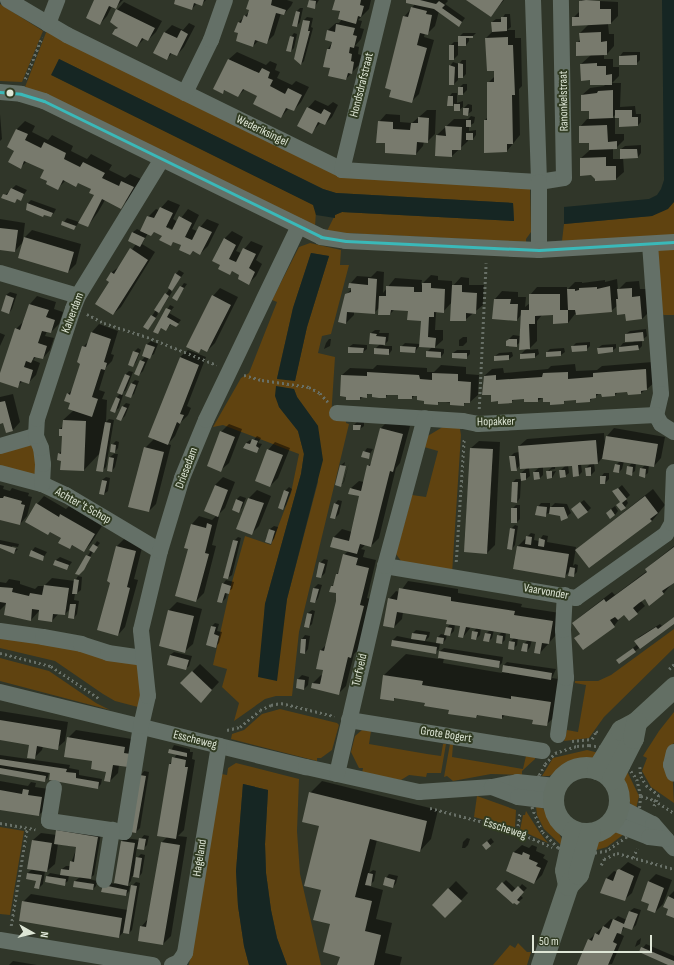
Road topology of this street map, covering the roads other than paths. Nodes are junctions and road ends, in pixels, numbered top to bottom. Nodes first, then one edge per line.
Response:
1 (8, 0) edge
2 (57, 0) edge
3 (225, 0) edge
4 (383, 0) edge
5 (533, 0) edge
6 (561, 0) edge
7 (48, 24) junction
8 (0, 92) edge
9 (185, 93) junction
10 (162, 159) junction
11 (342, 170) junction
12 (539, 182) junction
13 (299, 226) junction
14 (674, 242) edge
15 (650, 244) junction
16 (539, 250) junction
17 (0, 273) edge
18 (76, 302) junction
19 (668, 394) edge
20 (337, 414) road end
21 (656, 415) junction
22 (425, 418) junction
23 (674, 432) edge
24 (36, 436) junction
25 (0, 446) edge
26 (674, 472) edge
27 (0, 473) edge
28 (42, 484) junction
29 (670, 536) edge
30 (160, 551) junction
31 (385, 566) junction
32 (565, 595) junction
33 (0, 631) edge
34 (144, 658) junction
35 (674, 687) edge
36 (0, 692) edge
37 (349, 720) junction
38 (141, 726) junction
39 (558, 735) dead end
40 (221, 738) junction
41 (542, 751) dead end
42 (674, 752) edge
43 (337, 774) junction
44 (604, 774) junction
45 (674, 774) edge
46 (54, 788) dead end
47 (555, 794) junction
48 (615, 814) junction
49 (112, 830) junction
50 (581, 832) junction
51 (670, 843) edge
52 (104, 880) dead end
53 (4, 941) edge
54 (152, 965) edge
55 (172, 965) edge
56 (541, 965) edge

1 - 7 street, Wederiksingel
2 - 7 street
3 - 9 street
4 - 11 street, Hondsdrafstraat
5 - 12 street
6 - 12 street, Ranonkelstraat
7 - 9 street, Wederiksingel
8 - 10 street
9 - 11 street, Wederiksingel
10 - 13 street
10 - 18 street, Kalverdam
11 - 12 street, Wederiksingel
12 - 16 street
13 - 16 street
13 - 30 street, Driesedam
14 - 15 street
15 - 16 street
15 - 19 street
17 - 18 street
18 - 24 street, Kalverdam
19 - 21 street
20 - 22 street, Hopakker
21 - 22 street, Hopakker
21 - 23 street
22 - 31 street, Turfveld
24 - 25 street
24 - 28 street, Kalverdam
26 - 29 street, Vaarvonder
27 - 28 street, Achter 't Schop
28 - 30 street, Achter 't Schop
29 - 32 street, Vaarvonder
30 - 34 street, Driesedam
31 - 32 street, Vaarvonder
31 - 37 street, Turfveld
32 - 39 street
33 - 34 street
34 - 38 street, Driesedam
35 - 44 main road
36 - 38 street, Esscheweg
37 - 41 street, Grote Bogert
37 - 43 street, Turfveld
38 - 40 street, Esscheweg
38 - 49 street, Driesedam
40 - 43 street, Esscheweg
40 - 55 street, Hageland
42 - 45 street
43 - 47 street, Esscheweg
44 - 47 main road
44 - 48 main road
46 - 49 street
47 - 50 main road
48 - 50 main road
48 - 51 street
49 - 52 street
50 - 56 main road
53 - 54 street

